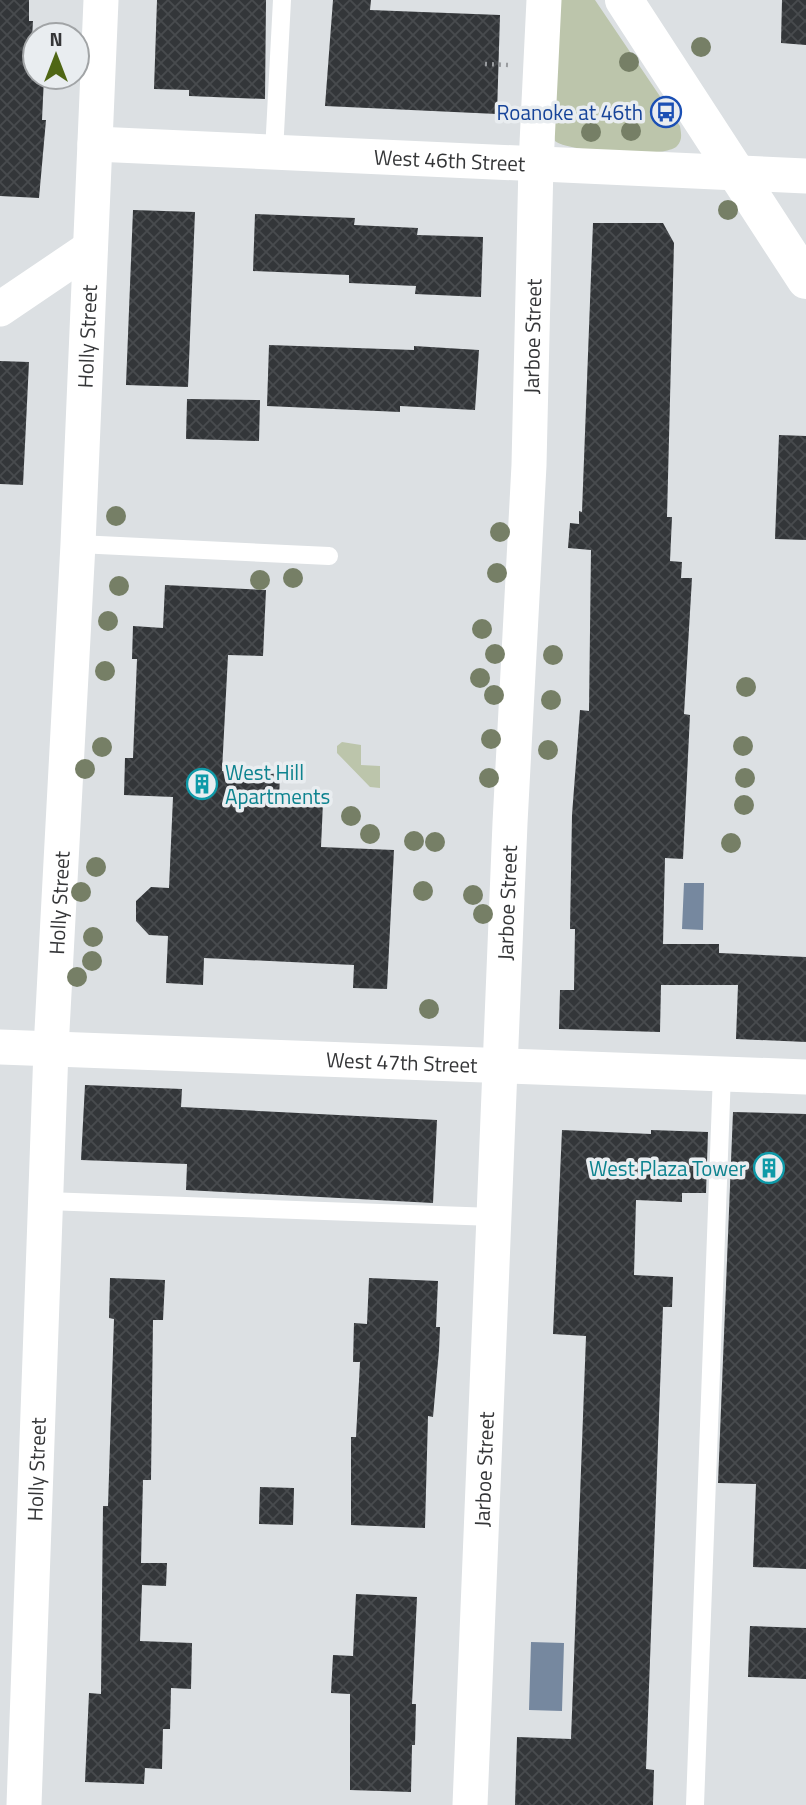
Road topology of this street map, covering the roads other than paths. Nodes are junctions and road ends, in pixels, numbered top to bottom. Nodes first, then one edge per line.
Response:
1 (101, 0) edge
2 (282, 0) edge
3 (544, 0) edge
4 (624, 0) edge
5 (95, 144) junction
6 (274, 152) junction
7 (536, 164) junction
8 (736, 173) junction
9 (806, 176) edge
10 (90, 248) junction
11 (806, 279) edge
12 (0, 309) edge
13 (78, 544) junction
14 (329, 556) dead end
15 (0, 1047) edge
16 (51, 1049) junction
17 (500, 1064) junction
18 (722, 1073) junction
19 (806, 1077) edge
20 (46, 1201) junction
21 (494, 1217) junction
22 (24, 1805) edge
23 (470, 1805) edge
24 (695, 1805) edge

1 - 5 street, Holly Street
2 - 6 lane
3 - 7 street, Jarboe Street
4 - 8 street
5 - 6 street, West 46th Street
5 - 10 street, Holly Street
6 - 7 street, West 46th Street
7 - 8 street, West 46th Street
7 - 17 street, Jarboe Street
8 - 9 street, West 46th Street
8 - 11 street
10 - 12 street
10 - 13 street, Holly Street
13 - 14 lane
13 - 16 street, Holly Street
15 - 16 street, West 47th Street
16 - 17 street, West 47th Street
16 - 20 street, Holly Street
17 - 18 street, West 47th Street
17 - 21 street, Jarboe Street
18 - 19 street, West 47th Street
18 - 24 lane
20 - 21 lane
20 - 22 street, Holly Street
21 - 23 street, Jarboe Street

